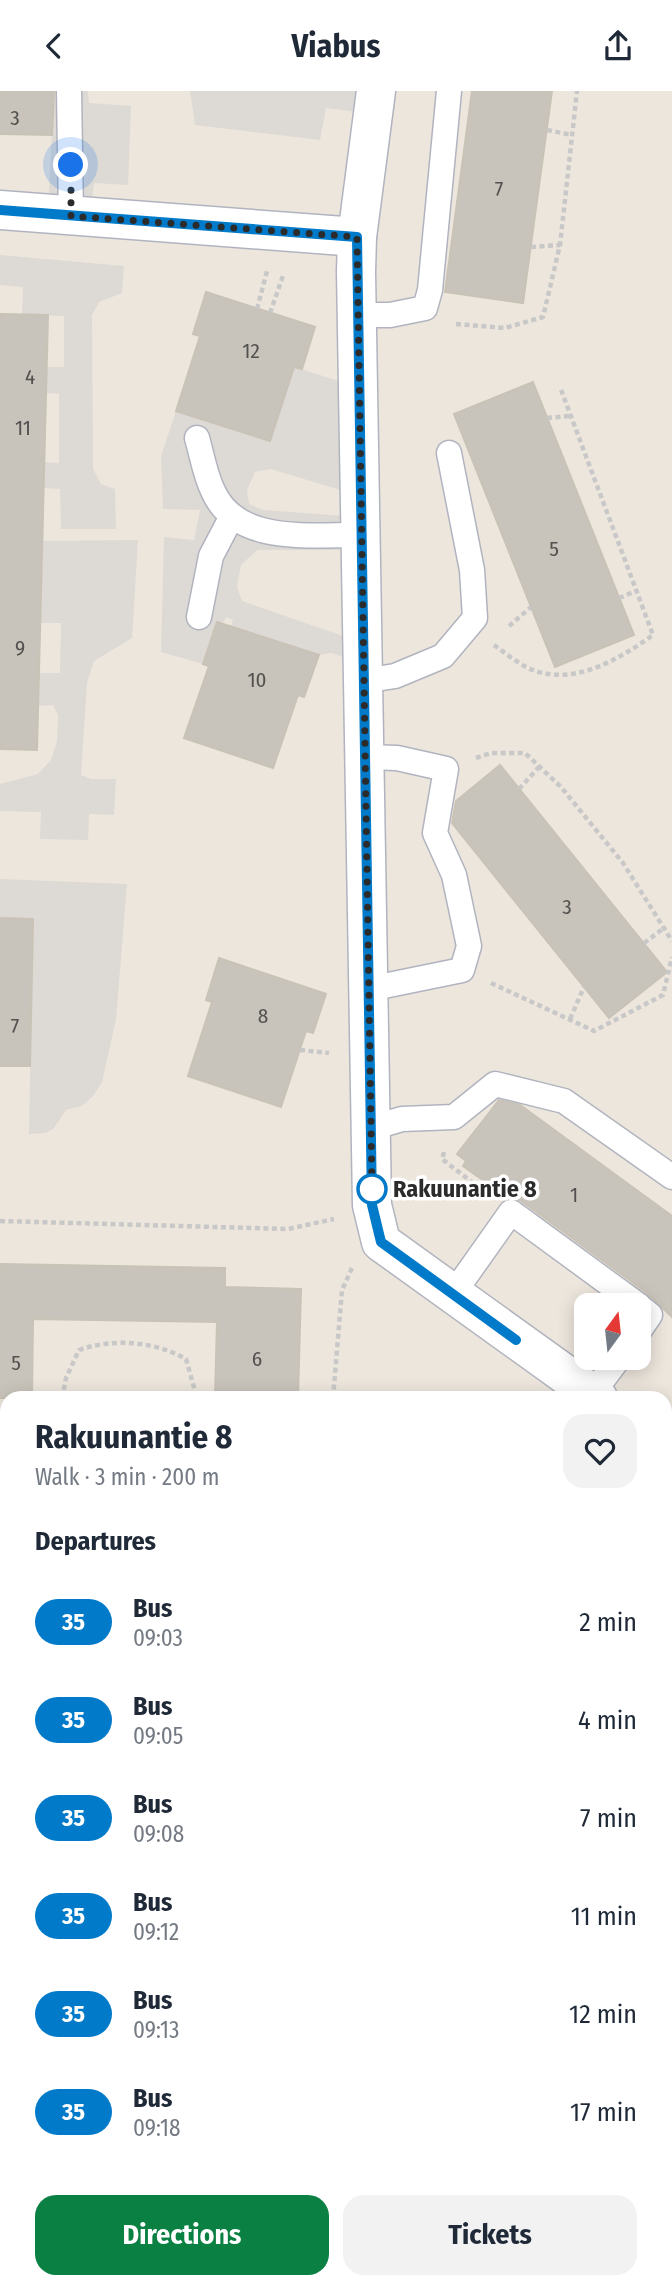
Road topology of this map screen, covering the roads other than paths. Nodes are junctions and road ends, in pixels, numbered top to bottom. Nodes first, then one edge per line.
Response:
1 (69, 91) edge
2 (376, 91) edge
3 (449, 91) edge
4 (0, 210) edge
5 (71, 216) junction
6 (357, 237) junction
7 (357, 315) junction
8 (197, 438) dead end
9 (449, 453) dead end
10 (232, 516) junction
11 (361, 535) junction
12 (199, 617) dead end
13 (363, 681) junction
14 (365, 757) junction
15 (369, 989) junction
16 (371, 1128) junction
17 (672, 1177) edge
18 (620, 1293) edge
19 (453, 1294) junction
20 (611, 1370) edge
21 (588, 1391) edge
22 (598, 1391) edge

1 - 5 lane
2 - 6 street
3 - 7 lane
4 - 5 street
5 - 6 street
6 - 7 street
7 - 11 street
8 - 10 lane
9 - 13 lane
10 - 11 lane
10 - 12 lane
11 - 13 street
13 - 14 street
14 - 15 street
14 - 15 lane
15 - 16 street
16 - 17 lane
16 - 19 street
18 - 19 lane
19 - 21 street
20 - 22 lane

